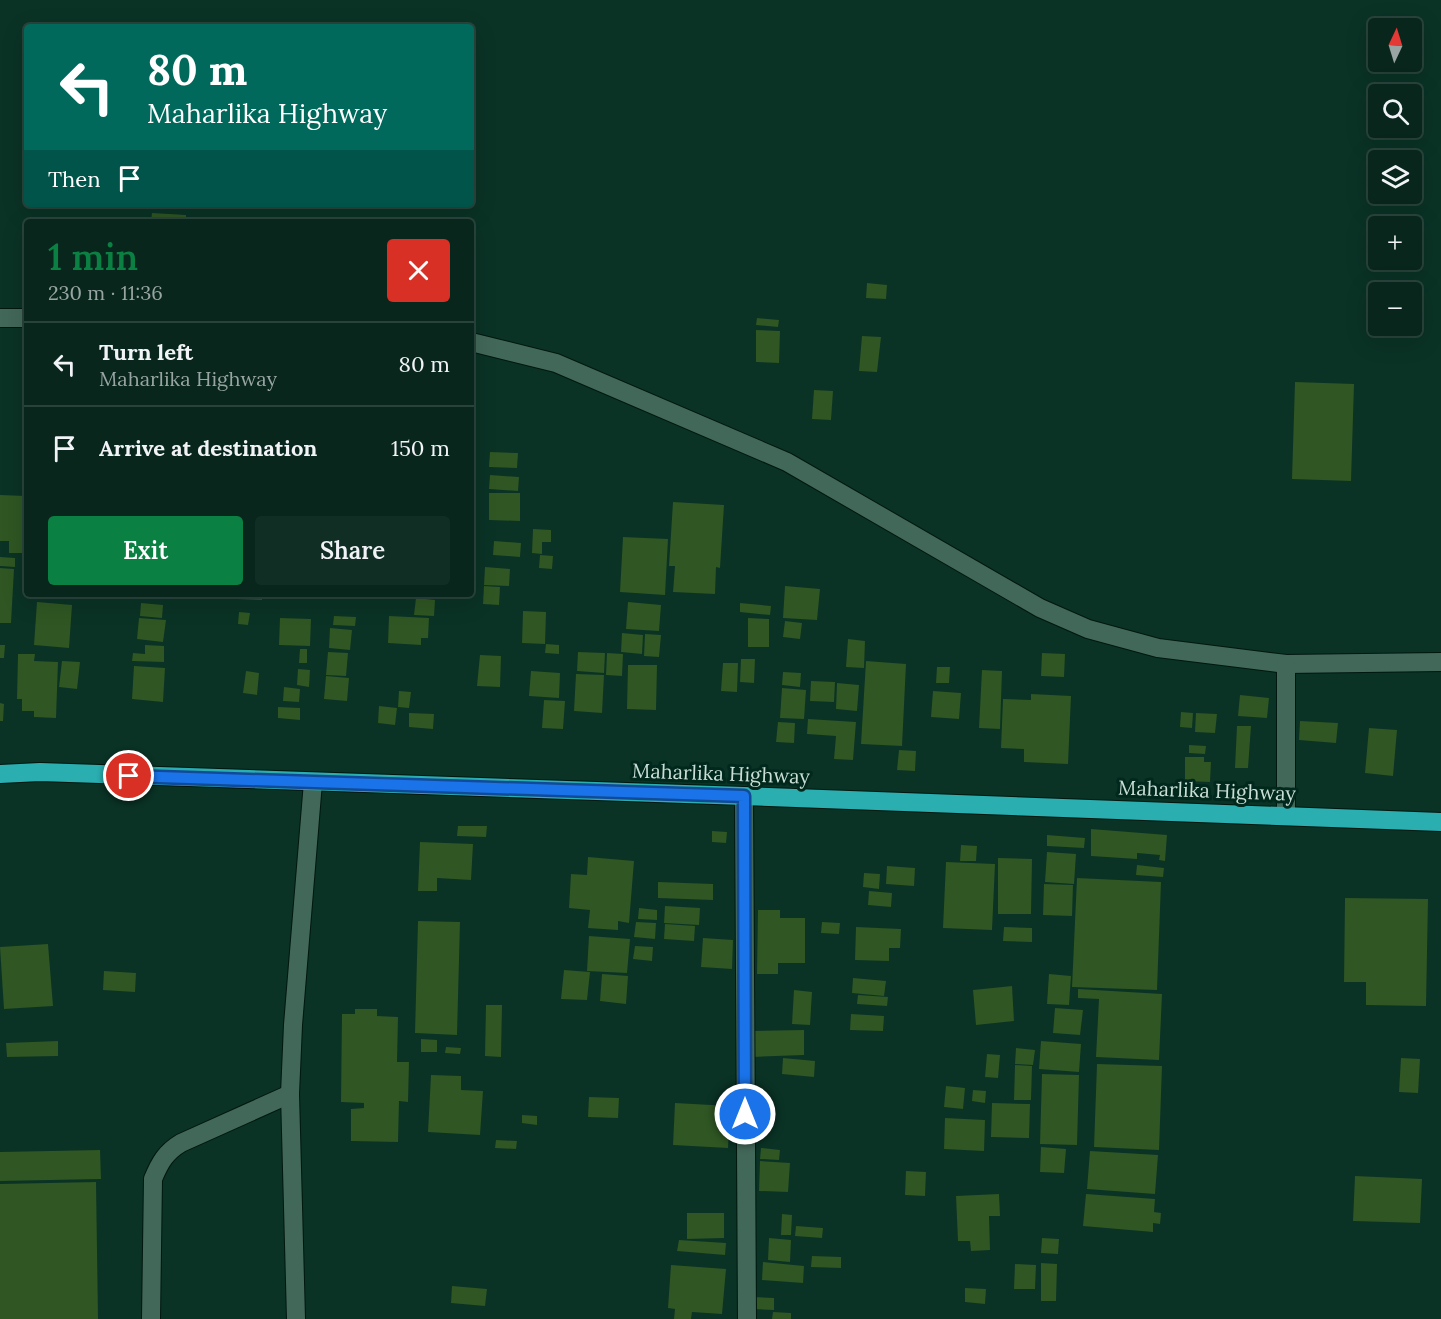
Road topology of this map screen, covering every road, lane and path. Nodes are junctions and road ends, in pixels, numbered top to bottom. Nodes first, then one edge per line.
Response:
1 (0, 318) edge
2 (24, 318) edge
3 (474, 343) edge
4 (1441, 662) edge
5 (1286, 664) junction
6 (0, 774) edge
7 (313, 782) junction
8 (744, 796) junction
9 (1286, 816) junction
10 (1441, 822) edge
11 (290, 1094) junction
12 (151, 1319) edge
13 (296, 1319) edge
14 (747, 1319) edge

1 - 2 street
3 - 5 street
4 - 5 street
5 - 9 street
6 - 7 highway, Maharlika Highway
7 - 8 highway, Maharlika Highway
7 - 11 street
8 - 9 highway, Maharlika Highway
8 - 14 street
9 - 10 highway, Maharlika Highway
11 - 12 street
11 - 13 street

